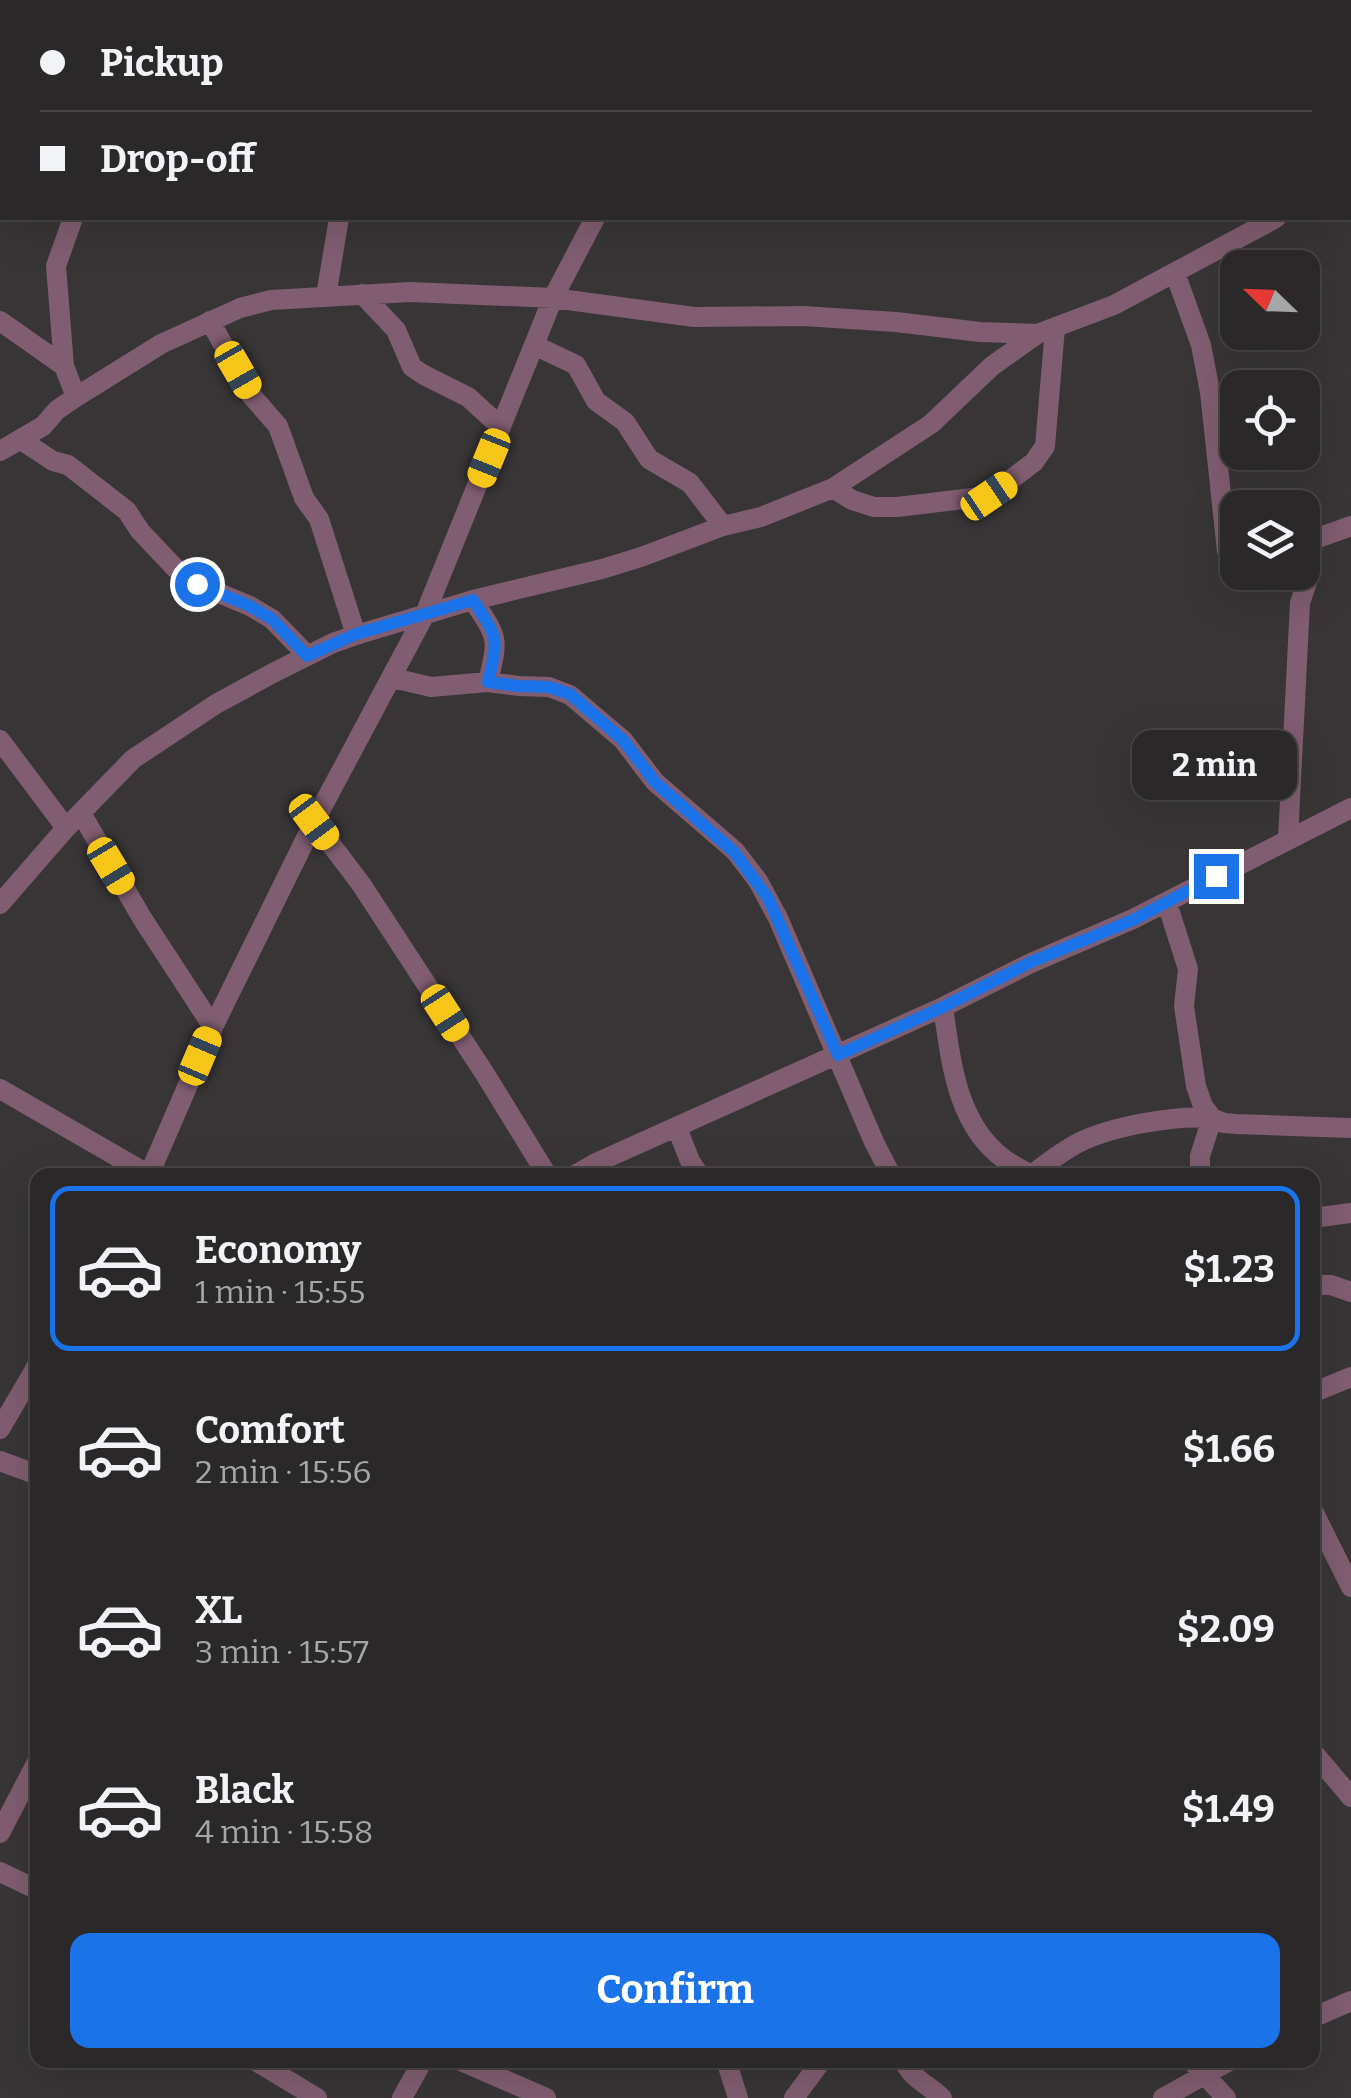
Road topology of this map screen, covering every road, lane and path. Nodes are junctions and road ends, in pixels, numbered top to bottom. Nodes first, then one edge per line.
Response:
1 (72, 220) edge
2 (339, 220) edge
3 (594, 220) edge
4 (1272, 220) edge
5 (1175, 273) junction
6 (362, 294) junction
7 (326, 296) junction
8 (554, 298) junction
9 (0, 321) edge
10 (210, 322) junction
11 (1046, 331) junction
12 (534, 345) junction
13 (64, 366) junction
14 (76, 397) junction
15 (502, 427) junction
16 (21, 440) junction
17 (0, 451) edge
18 (833, 488) junction
19 (1220, 490) edge
20 (723, 526) junction
21 (1351, 526) edge
22 (1320, 538) edge
23 (1304, 590) edge
24 (473, 600) junction
25 (426, 614) junction
26 (356, 634) junction
27 (307, 656) junction
28 (393, 678) junction
29 (488, 682) junction
30 (0, 740) edge
31 (1351, 808) edge
32 (73, 821) junction
33 (314, 822) junction
34 (1288, 838) junction
35 (1168, 903) junction
36 (0, 904) edge
37 (943, 1007) junction
38 (213, 1027) junction
39 (838, 1055) junction
40 (0, 1089) edge
41 (1212, 1118) junction
42 (677, 1128) junction
43 (1351, 1128) edge
44 (137, 1168) edge
45 (152, 1168) edge
46 (543, 1168) edge
47 (587, 1168) edge
48 (694, 1168) edge
49 (887, 1168) edge
50 (1019, 1168) edge
51 (1042, 1168) edge
52 (1200, 1168) edge
53 (1351, 1213) edge
54 (1320, 1217) edge
55 (1320, 1285) edge
56 (1351, 1292) edge
57 (30, 1378) edge
58 (1351, 1378) edge
59 (1320, 1391) edge
60 (0, 1429) edge
61 (0, 1460) edge
62 (30, 1473) edge
63 (1320, 1524) edge
64 (1349, 1578) edge
65 (1320, 1761) edge
66 (30, 1775) edge
67 (1351, 1798) edge
68 (0, 1833) edge
69 (0, 1872) edge
70 (30, 1886) edge
71 (1351, 2001) edge
72 (1320, 2008) edge
73 (267, 2068) edge
74 (413, 2068) edge
75 (480, 2068) edge
76 (729, 2068) edge
77 (816, 2068) edge
78 (907, 2068) edge
79 (1197, 2068) edge
80 (1199, 2068) edge
81 (317, 2098) edge
82 (402, 2098) edge
83 (546, 2098) edge
84 (738, 2098) edge
85 (794, 2098) edge
86 (942, 2098) edge
87 (1163, 2098) edge
88 (1226, 2098) edge

1 - 13 street
2 - 7 street
3 - 8 street
4 - 5 street
5 - 11 street
5 - 19 street
6 - 7 street
6 - 8 street
6 - 15 street
7 - 10 street
8 - 11 street
8 - 12 street
9 - 13 street
10 - 14 street
10 - 26 street
11 - 18 street
11 - 18 street
12 - 15 street
12 - 20 street
13 - 14 street
14 - 16 street
15 - 25 street
16 - 17 street
16 - 27 street
18 - 20 street
20 - 24 street
21 - 22 street
23 - 34 street
24 - 25 street
24 - 29 street
25 - 26 street
25 - 28 street
26 - 27 street
27 - 32 street
28 - 29 street
28 - 33 street
29 - 39 street
30 - 32 street
31 - 34 street
32 - 36 street
32 - 38 street
33 - 38 street
33 - 46 street
34 - 35 street
35 - 37 street
35 - 41 street
37 - 39 street
37 - 50 street
38 - 45 street
39 - 42 street
39 - 49 street
40 - 44 street
41 - 43 street
41 - 51 street
41 - 52 street
42 - 47 street
42 - 48 street
53 - 54 street
55 - 56 street
57 - 60 street
58 - 59 street
61 - 62 street
63 - 64 street
65 - 67 street
66 - 68 street
69 - 70 street
71 - 72 street
73 - 81 street
74 - 82 street
75 - 83 street
76 - 84 street
77 - 85 street
78 - 86 street
79 - 87 street
80 - 88 street

